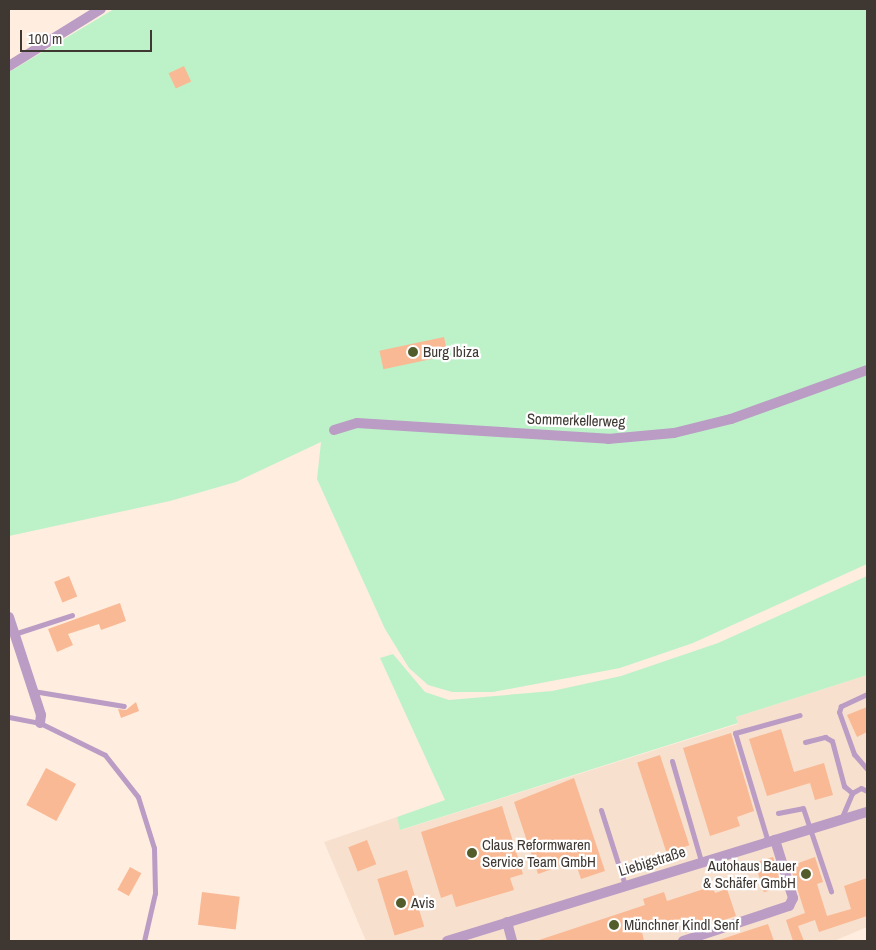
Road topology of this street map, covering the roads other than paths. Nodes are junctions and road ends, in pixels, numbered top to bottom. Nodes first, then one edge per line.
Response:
1 (101, 9) edge
2 (9, 66) edge
3 (867, 370) edge
4 (334, 430) dead end
5 (72, 615) dead end
6 (9, 617) edge
7 (14, 634) junction
8 (33, 690) junction
9 (867, 694) edge
10 (124, 706) dead end
11 (800, 714) dead end
12 (9, 717) edge
13 (40, 722) junction
14 (805, 742) dead end
15 (672, 761) dead end
16 (867, 769) edge
17 (867, 789) edge
18 (852, 793) junction
19 (601, 810) dead end
20 (778, 812) dead end
21 (867, 812) edge
22 (842, 816) junction
23 (811, 828) junction
24 (771, 841) junction
25 (701, 862) junction
26 (625, 885) junction
27 (831, 892) dead end
28 (507, 922) junction
29 (144, 941) edge
30 (447, 941) edge
31 (512, 941) edge
32 (683, 941) edge

1 - 2 street
3 - 4 street, Sommerkellerweg
5 - 7 lane
6 - 7 street
7 - 8 street
8 - 10 lane
8 - 13 street
9 - 16 lane
11 - 24 lane
12 - 13 lane
13 - 29 lane
14 - 18 lane
15 - 25 lane
17 - 18 lane
18 - 22 lane
19 - 26 lane
20 - 23 lane
21 - 22 street, Liebigstraße
22 - 23 street, Liebigstraße
23 - 24 street, Liebigstraße
23 - 27 lane
24 - 25 street, Liebigstraße
24 - 32 street
25 - 26 street, Liebigstraße
26 - 28 street, Liebigstraße
28 - 30 street, Liebigstraße
28 - 31 street

